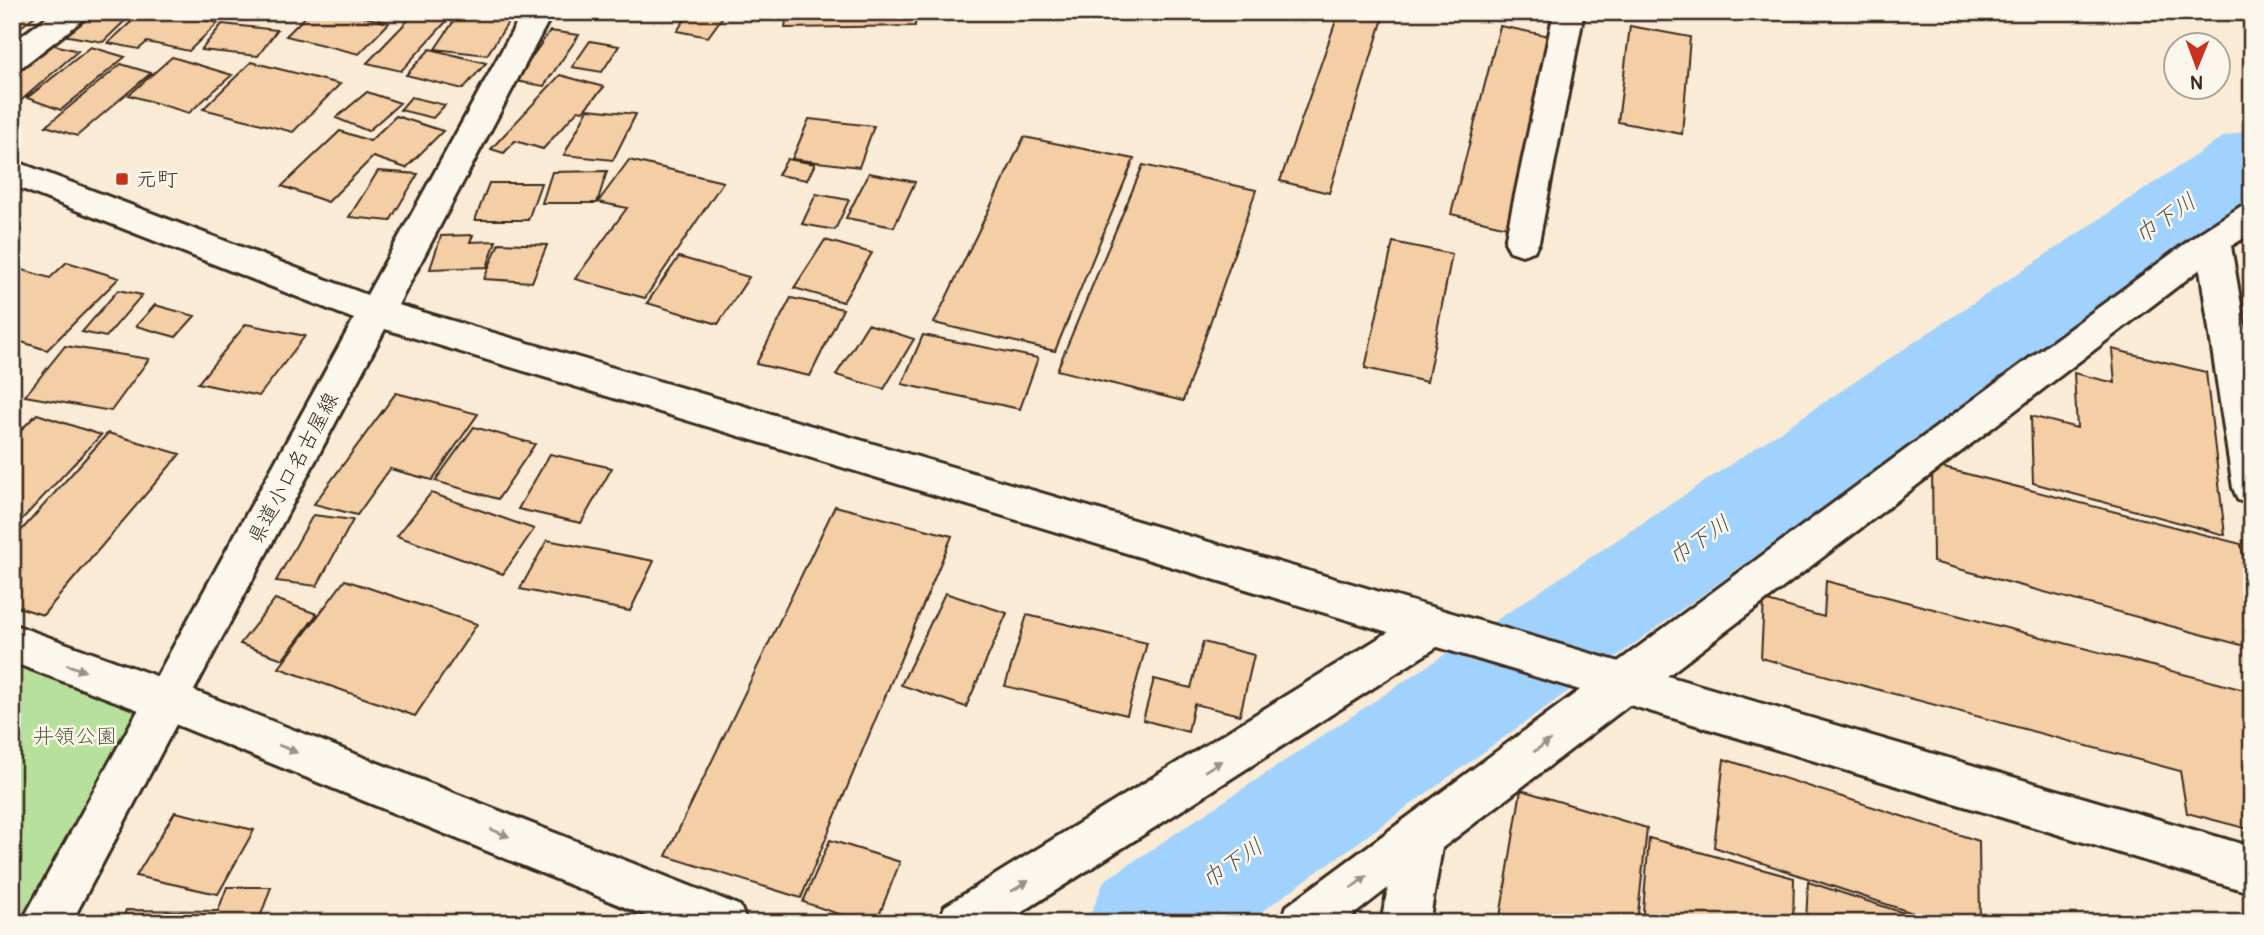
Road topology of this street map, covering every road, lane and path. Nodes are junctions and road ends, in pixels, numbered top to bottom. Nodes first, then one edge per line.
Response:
1 (74, 12) edge
2 (538, 12) edge
3 (1569, 12) edge
4 (12, 59) edge
5 (12, 172) edge
6 (2252, 216) edge
7 (2213, 240) junction
8 (1522, 242) dead end
9 (377, 313) junction
10 (2252, 488) edge
11 (1433, 627) junction
12 (12, 643) edge
13 (1625, 684) junction
14 (167, 700) junction
15 (1422, 835) junction
16 (2252, 870) edge
17 (45, 923) edge
18 (723, 923) edge
19 (962, 923) edge
20 (1304, 923) edge
21 (1405, 923) edge

1 - 4 street
2 - 9 street, 県道小口名古屋線
3 - 8 street
5 - 9 street
6 - 7 street
7 - 10 street
7 - 13 street
9 - 11 street
9 - 14 street, 県道小口名古屋線
11 - 13 street
19 -> 11 street
12 -> 14 street
15 -> 13 street
13 - 16 street
14 - 17 street, 県道小口名古屋線
14 -> 18 street
20 -> 15 street
15 - 21 street

